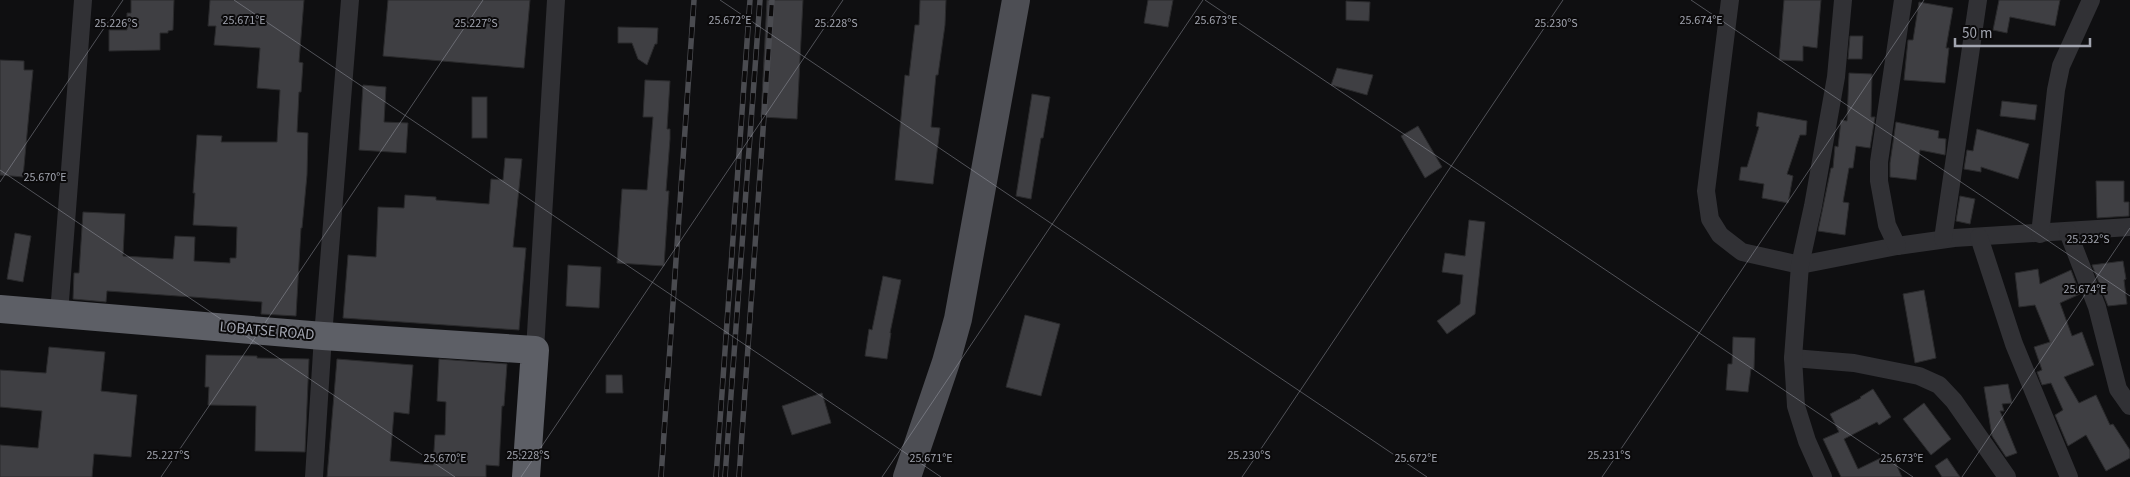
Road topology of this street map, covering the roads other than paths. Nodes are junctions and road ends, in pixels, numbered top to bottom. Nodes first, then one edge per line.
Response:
1 (83, 0) edge
2 (350, 0) edge
3 (556, 0) edge
4 (1016, 0) edge
5 (1730, 0) edge
6 (1843, 0) edge
7 (1903, 0) edge
8 (1978, 0) edge
9 (2091, 0) edge
10 (2130, 227) edge
11 (2068, 232) junction
12 (2040, 234) junction
13 (1979, 237) junction
14 (1943, 239) junction
15 (1898, 246) junction
16 (1800, 265) junction
17 (0, 309) edge
18 (59, 314) junction
19 (323, 336) junction
20 (535, 350) junction
21 (1793, 358) junction
22 (2130, 406) edge
23 (314, 477) edge
24 (526, 477) edge
25 (907, 477) edge
26 (1823, 477) edge
27 (2007, 477) edge
28 (2069, 477) edge

1 - 18 street
2 - 19 street
3 - 20 street
4 - 25 main road
5 - 16 street
6 - 16 street
7 - 15 street
8 - 14 street
9 - 12 street
10 - 11 street
11 - 12 street
11 - 22 street
12 - 13 street
13 - 14 street
13 - 28 street
14 - 15 street
15 - 16 street
16 - 21 street
17 - 18 highway, LOBATSE ROAD
18 - 19 highway, LOBATSE ROAD
19 - 20 highway, LOBATSE ROAD
19 - 23 street
20 - 24 highway
21 - 26 street
21 - 27 street

